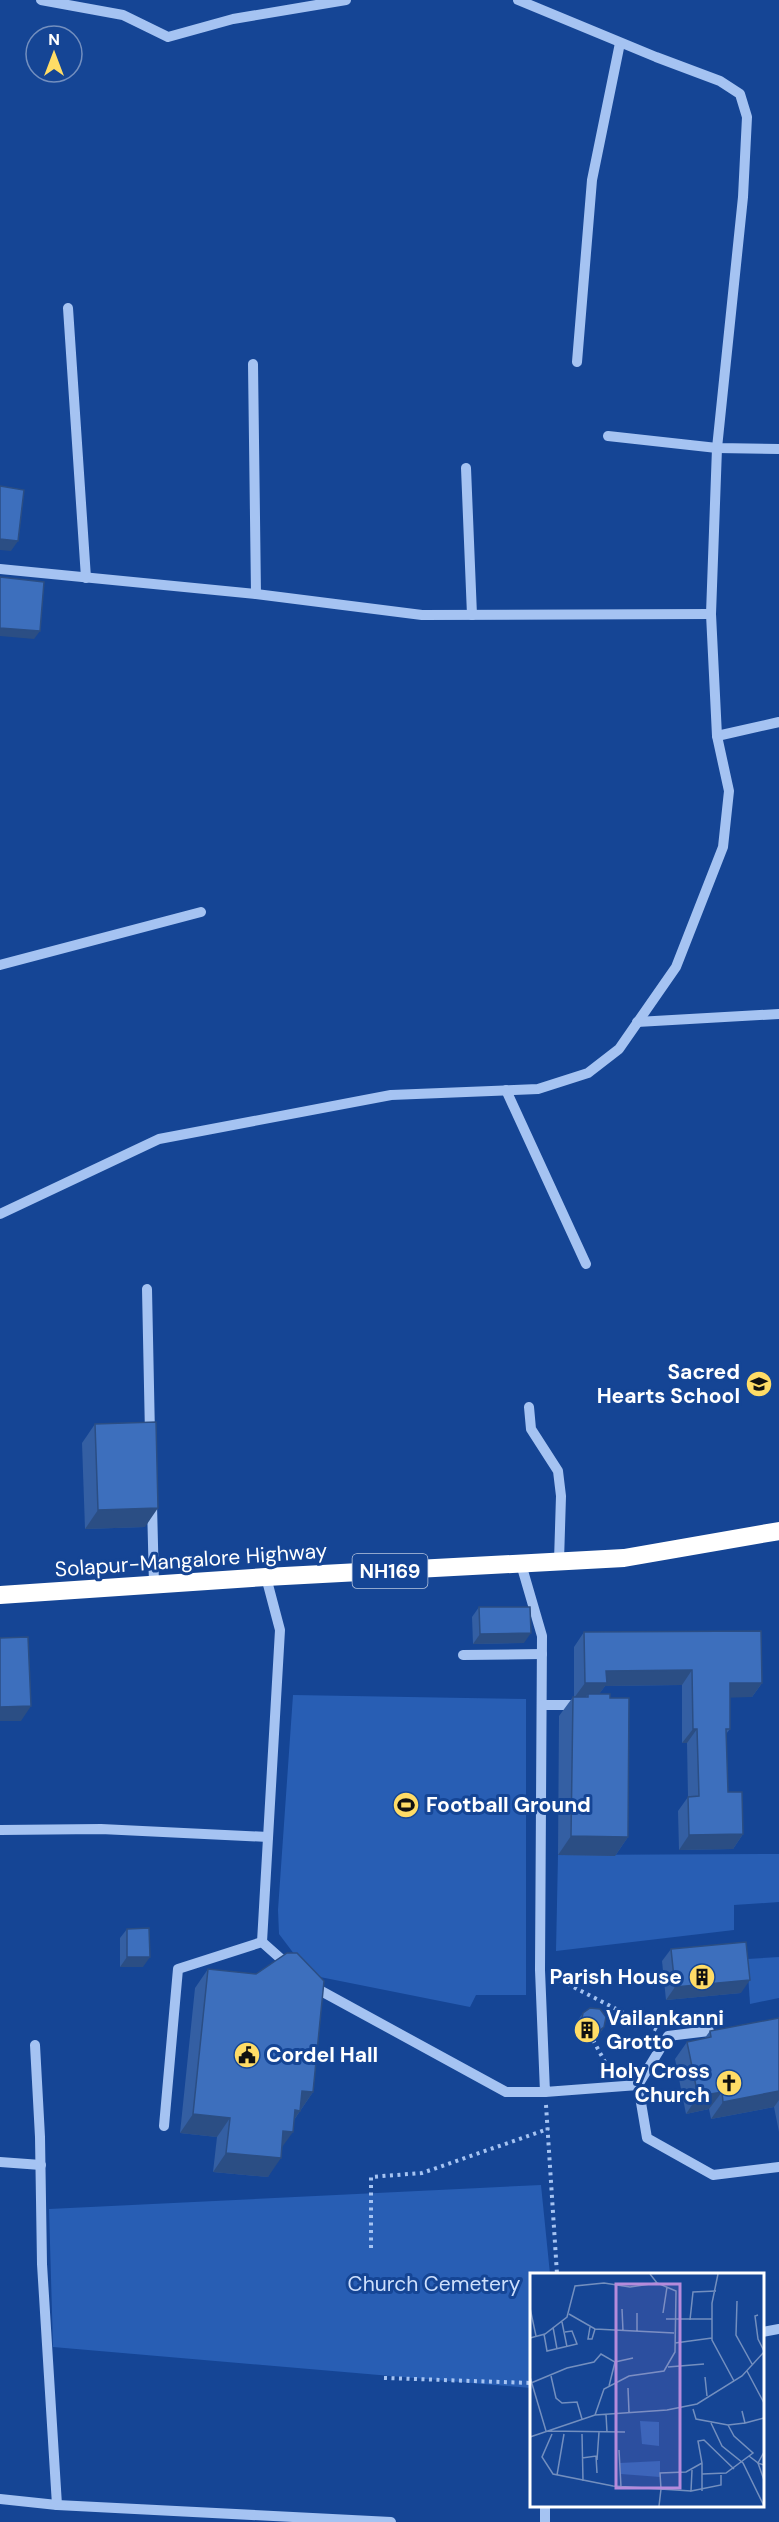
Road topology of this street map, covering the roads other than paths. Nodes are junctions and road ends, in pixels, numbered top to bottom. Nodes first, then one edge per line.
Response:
1 (40, 0) edge
2 (346, 0) edge
3 (518, 0) edge
4 (620, 43) junction
5 (68, 308) dead end
6 (577, 362) dead end
7 (253, 364) dead end
8 (608, 436) dead end
9 (717, 448) junction
10 (779, 449) edge
11 (466, 468) dead end
12 (0, 570) edge
13 (86, 578) junction
14 (256, 594) junction
15 (711, 614) junction
16 (472, 615) junction
17 (779, 722) edge
18 (717, 736) junction
19 (201, 912) dead end
20 (0, 965) edge
21 (779, 1014) edge
22 (637, 1022) junction
23 (506, 1090) junction
24 (0, 1214) edge
25 (586, 1264) dead end
26 (147, 1289) dead end
27 (529, 1407) dead end
28 (150, 1443) edge
29 (152, 1490) edge
30 (779, 1531) edge
31 (559, 1561) junction
32 (521, 1563) junction
33 (266, 1577) junction
34 (154, 1585) junction
35 (0, 1595) edge
36 (542, 1654) junction
37 (463, 1655) dead end
38 (542, 1705) junction
39 (592, 1705) edge
40 (0, 1830) edge
41 (268, 1837) junction
42 (262, 1942) junction
43 (297, 1974) edge
44 (306, 1982) edge
45 (709, 2031) edge
46 (35, 2045) dead end
47 (638, 2085) junction
48 (545, 2092) junction
49 (164, 2126) dead end
50 (0, 2162) edge
51 (41, 2165) junction
52 (779, 2167) edge
53 (779, 2329) edge
54 (764, 2331) edge
55 (0, 2499) edge
56 (57, 2505) junction
57 (391, 2522) edge

1 - 2 street
3 - 4 street
4 - 6 street
4 - 9 street
5 - 13 street
7 - 14 street
8 - 9 street
9 - 10 street
9 - 15 street
11 - 16 street
12 - 13 street
13 - 14 street
14 - 16 street
15 - 16 street
15 - 18 street
17 - 18 street
18 - 22 street
19 - 20 street
21 - 22 street
22 - 23 street
23 - 24 street
23 - 25 street
26 - 28 street
27 - 31 street
29 - 34 street
30 - 31 highway, Solapur-Mangalore Highway / NH169
31 - 32 highway, Solapur-Mangalore Highway / NH169
32 - 33 highway, Solapur-Mangalore Highway / NH169
32 - 36 street
33 - 34 highway, Solapur-Mangalore Highway / NH169
33 - 41 street
34 - 35 highway, Solapur-Mangalore Highway / NH169
36 - 37 street
36 - 38 street
38 - 39 street
38 - 48 street
40 - 41 street
41 - 42 street
42 - 43 street
42 - 49 street
44 - 48 street
45 - 47 street
46 - 51 street
47 - 48 street
47 - 52 street
50 - 51 street
51 - 56 street
53 - 54 street
55 - 56 street
56 - 57 street

